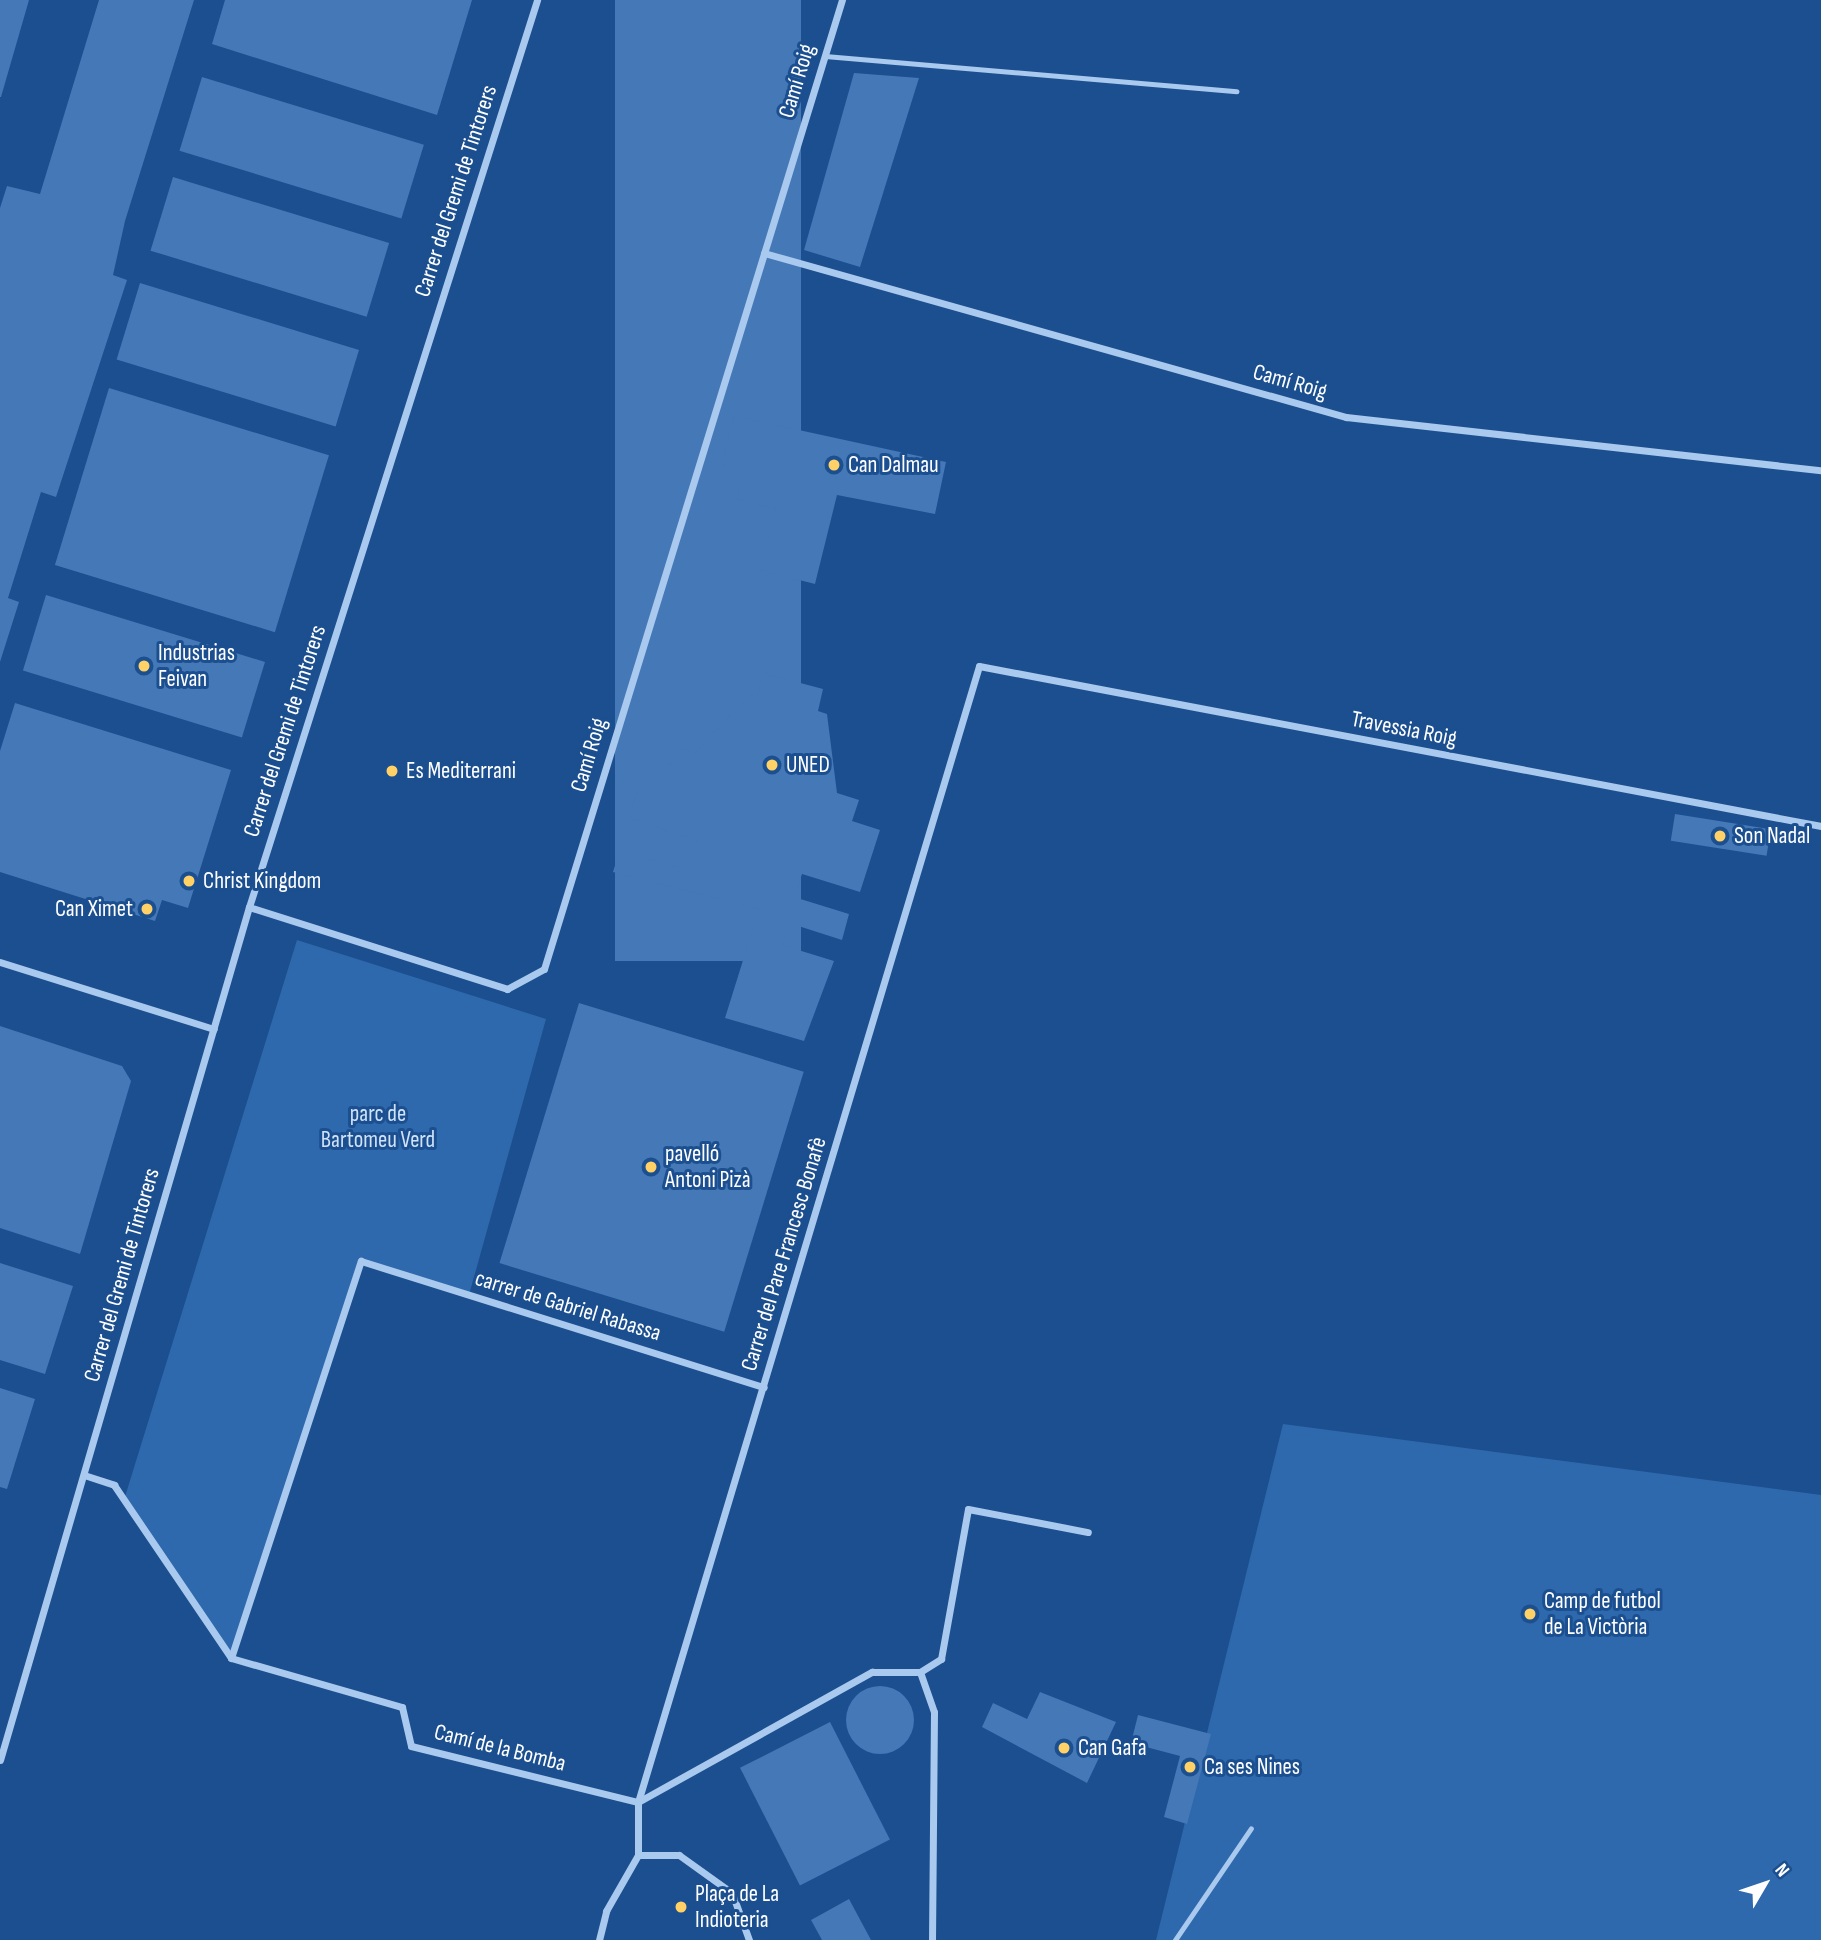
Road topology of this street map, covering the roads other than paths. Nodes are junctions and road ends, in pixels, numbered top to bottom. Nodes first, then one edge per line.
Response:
1 (537, 0) edge
2 (842, 0) edge
3 (825, 56) junction
4 (1237, 91) dead end
5 (764, 254) junction
6 (1821, 470) edge
7 (979, 666) joint
8 (1821, 827) edge
9 (249, 907) junction
10 (0, 962) edge
11 (214, 1029) junction
12 (764, 1387) junction
13 (84, 1475) junction
14 (1088, 1532) dead end
15 (231, 1658) junction
16 (920, 1672) junction
17 (0, 1760) edge
18 (638, 1801) junction
19 (1251, 1828) dead end
20 (638, 1855) junction
21 (599, 1940) edge
22 (749, 1940) edge
23 (932, 1940) edge
24 (1175, 1940) edge

1 - 9 street, Carrer del Gremi de Tintorers
2 - 3 street, Camí Roig
3 - 4 lane
3 - 5 street, Camí Roig
5 - 6 street, Camí Roig
5 - 9 street, Camí Roig
7 - 8 street, Travessia Roig
7 - 12 street, Carrer del Pare Francesc Bonafè
9 - 11 street, Carrer del Gremi de Tintorers
10 - 11 street
11 - 13 street, Carrer del Gremi de Tintorers
12 - 15 street, carrer de Gabriel Rabassa
12 - 18 street, Carrer del Pare Francesc Bonafè
13 - 15 street
13 - 17 street, Carrer del Gremi de Tintorers
14 - 16 street
15 - 18 street, Camí de la Bomba
16 - 18 street
16 - 23 street
18 - 20 street, Carrer del Pare Francesc Bonafè
19 - 24 lane
20 - 21 street
20 - 22 street

